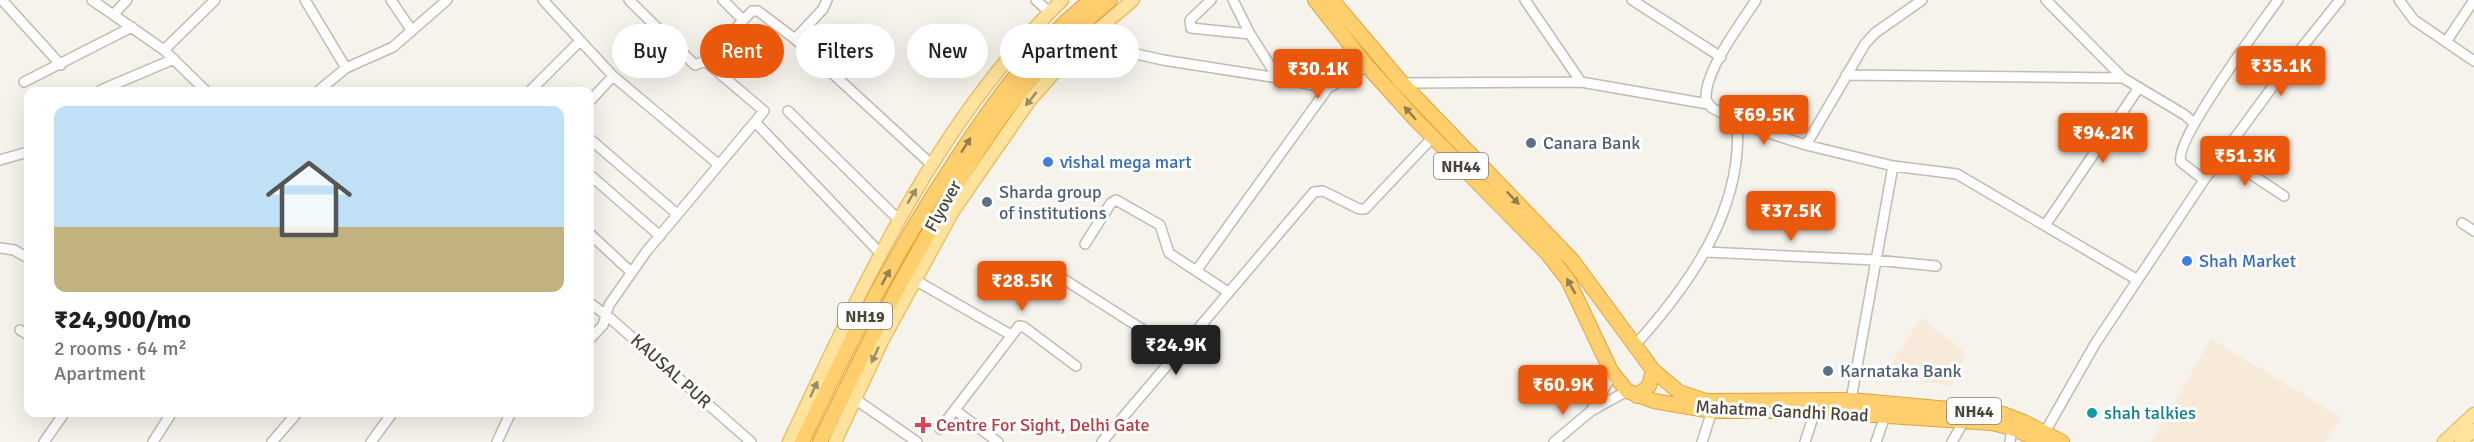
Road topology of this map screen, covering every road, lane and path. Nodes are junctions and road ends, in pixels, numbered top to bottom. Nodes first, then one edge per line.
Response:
1 (2, 0) edge
2 (93, 0) edge
3 (127, 0) edge
4 (215, 0) edge
5 (305, 0) edge
6 (391, 0) edge
7 (447, 0) edge
8 (543, 0) edge
9 (629, 0) edge
10 (723, 0) edge
11 (827, 0) edge
12 (1036, 0) edge
13 (1062, 0) edge
14 (1091, 0) edge
15 (1110, 0) edge
16 (1133, 0) edge
17 (1210, 0) edge
18 (1233, 0) edge
19 (1315, 0) edge
20 (1332, 0) edge
21 (1526, 0) edge
22 (1632, 0) edge
23 (1756, 0) edge
24 (1922, 0) edge
25 (2046, 0) edge
26 (2278, 0) edge
27 (2340, 0) edge
28 (2399, 0) edge
29 (2474, 0) edge
30 (1050, 13) junction
31 (114, 14) junction
32 (743, 20) junction
33 (739, 24) edge
34 (1104, 24) edge
35 (132, 27) junction
36 (412, 31) junction
37 (1250, 34) junction
38 (795, 39) junction
39 (580, 42) junction
40 (2446, 42) junction
41 (164, 50) junction
42 (1139, 55) edge
43 (1721, 57) junction
44 (174, 59) junction
45 (2474, 61) edge
46 (700, 63) edge
47 (61, 65) junction
48 (1367, 66) junction
49 (346, 68) junction
50 (612, 74) edge
51 (1846, 75) junction
52 (612, 78) edge
53 (616, 78) edge
54 (726, 78) edge
55 (1050, 78) edge
56 (1278, 78) junction
57 (2123, 78) junction
58 (24, 82) dead end
59 (1402, 82) junction
60 (1581, 82) junction
61 (108, 87) edge
62 (202, 87) edge
63 (322, 87) edge
64 (534, 87) edge
65 (1328, 88) junction
66 (2138, 89) junction
67 (594, 97) edge
68 (1708, 104) junction
69 (788, 111) dead end
70 (1737, 121) junction
71 (756, 123) junction
72 (2194, 123) junction
73 (1433, 137) junction
74 (594, 142) edge
75 (1806, 145) junction
76 (24, 153) edge
77 (2222, 155) junction
78 (0, 160) edge
79 (718, 164) junction
80 (931, 164) junction
81 (1893, 166) junction
82 (594, 178) edge
83 (2204, 180) junction
84 (2284, 196) dead end
85 (677, 214) junction
86 (898, 219) junction
87 (2463, 223) dead end
88 (2046, 224) junction
89 (2474, 231) edge
90 (660, 236) junction
91 (594, 238) edge
92 (1085, 244) dead end
93 (0, 248) edge
94 (1706, 252) junction
95 (880, 253) junction
96 (24, 255) edge
97 (1875, 260) junction
98 (1936, 266) dead end
99 (1196, 271) junction
100 (631, 272) junction
101 (2136, 279) junction
102 (915, 280) junction
103 (1065, 280) dead end
104 (1228, 292) junction
105 (594, 306) edge
106 (606, 314) junction
107 (1621, 324) junction
108 (1011, 334) junction
109 (594, 335) edge
110 (1598, 338) junction
111 (1636, 344) junction
112 (1178, 352) junction
113 (1076, 366) dead end
114 (1653, 370) junction
115 (1613, 373) junction
116 (1632, 393) junction
117 (855, 399) junction
118 (1851, 400) junction
119 (955, 411) junction
120 (1591, 411) junction
121 (1712, 411) junction
122 (1815, 411) junction
123 (2474, 414) edge
124 (1885, 416) junction
125 (62, 417) edge
126 (169, 417) edge
127 (294, 417) edge
128 (389, 417) edge
129 (509, 417) edge
130 (1964, 421) junction
131 (940, 429) dead end
132 (2474, 430) edge
133 (2011, 435) edge
134 (2044, 437) edge
135 (44, 442) edge
136 (153, 442) edge
137 (272, 442) edge
138 (371, 442) edge
139 (497, 442) edge
140 (750, 442) edge
141 (789, 442) edge
142 (802, 442) edge
143 (820, 442) edge
144 (835, 442) edge
145 (917, 442) edge
146 (998, 442) edge
147 (1102, 442) edge
148 (1554, 442) edge
149 (1702, 442) edge
150 (1805, 442) edge
151 (1876, 442) edge
152 (1952, 442) edge
153 (2062, 442) edge
154 (2444, 442) edge
155 (2461, 442) edge

1 - 47 street
2 - 31 street
3 - 31 street
4 - 41 street
5 - 49 street
6 - 36 street
7 - 36 street
8 - 39 street
9 - 46 street
10 - 32 street
11 - 38 street
12 - 30 street
13 - 30 main road
142 -> 14 highway, Flyover / NH19
15 - 143 highway, Flyover / NH19
16 - 34 main road
17 - 37 street
18 - 37 street
19 - 48 highway, NH44
20 - 59 highway, Mahatma Gandhi Road / NH44
21 - 60 street
22 - 43 street
23 - 43 street
24 - 51 street
25 - 57 street
26 - 72 street
27 - 77 street
28 - 40 street
29 - 40 street
30 - 80 main road
31 - 35 street
32 - 33 street
32 - 38 street
35 - 41 street
35 - 47 street
36 - 49 street
37 - 56 street
38 - 80 street
39 - 50 street
39 - 64 street
40 - 45 street
41 - 44 street
42 - 56 street
43 - 68 street
44 - 61 street
44 - 62 street
47 - 58 street
48 - 65 street
73 -> 48 highway, NH44
49 - 63 street
51 - 57 street
51 - 75 street
52 - 67 street
53 - 79 street
54 - 71 street
55 -> 102 main road
56 - 65 street
57 - 66 street
59 - 60 street
59 -> 107 highway, Mahatma Gandhi Road / NH44
60 - 68 street
65 - 99 street
66 - 72 street
66 - 88 street
68 - 70 street
69 - 86 street
70 - 75 street
70 - 94 street
71 - 79 street
71 - 95 street
72 - 83 street
73 - 104 street
110 -> 73 highway, NH44
74 - 85 street
75 - 81 street
76 - 78 street
77 - 83 street
77 - 84 street
79 - 85 street
86 -> 80 main road
81 - 88 street
81 - 97 street
82 - 90 street
83 - 101 street
85 - 90 street
86 - 95 main road
87 - 89 street
88 - 101 street
90 - 100 street
91 - 100 street
92 - 99 street
93 - 96 street
94 - 97 street
94 - 111 street
141 -> 95 main road
97 - 98 street
97 - 118 street
99 - 104 street
100 - 106 street
101 - 134 street
102 - 108 street
102 -> 117 main road
103 - 112 street
104 - 112 street
105 - 106 street, KAUSAL PUR
106 - 109 street
106 - 140 street, KAUSAL PUR
107 - 110 highway
107 - 111 highway, Mahatma Gandhi Road / NH44
108 - 113 street
108 - 119 street
110 - 115 highway, NH44
111 - 114 highway, Mahatma Gandhi Road / NH44
112 - 147 street
114 - 116 highway
114 - 118 highway, Mahatma Gandhi Road / NH44
115 - 116 highway, NH44
115 - 120 street
116 - 120 street
116 - 121 highway, Mahatma Gandhi Road / NH44
117 - 144 main road
117 - 145 street
118 - 134 highway, Mahatma Gandhi Road / NH44
119 - 131 street
119 - 146 street
120 - 148 street
121 - 122 highway, Mahatma Gandhi Road / NH44
121 - 149 street
122 - 124 highway, Mahatma Gandhi Road / NH44
122 - 150 street
123 - 154 main road
124 - 130 highway, Mahatma Gandhi Road / NH44
124 - 151 street
125 - 135 street
126 - 136 street
127 - 137 street
128 - 138 street
129 - 139 street
130 - 133 highway, Mahatma Gandhi Road / NH44
130 - 152 street
132 - 155 main road
133 - 134 highway, Mahatma Gandhi Road / NH44
134 - 153 highway, Mahatma Gandhi Road / NH44

